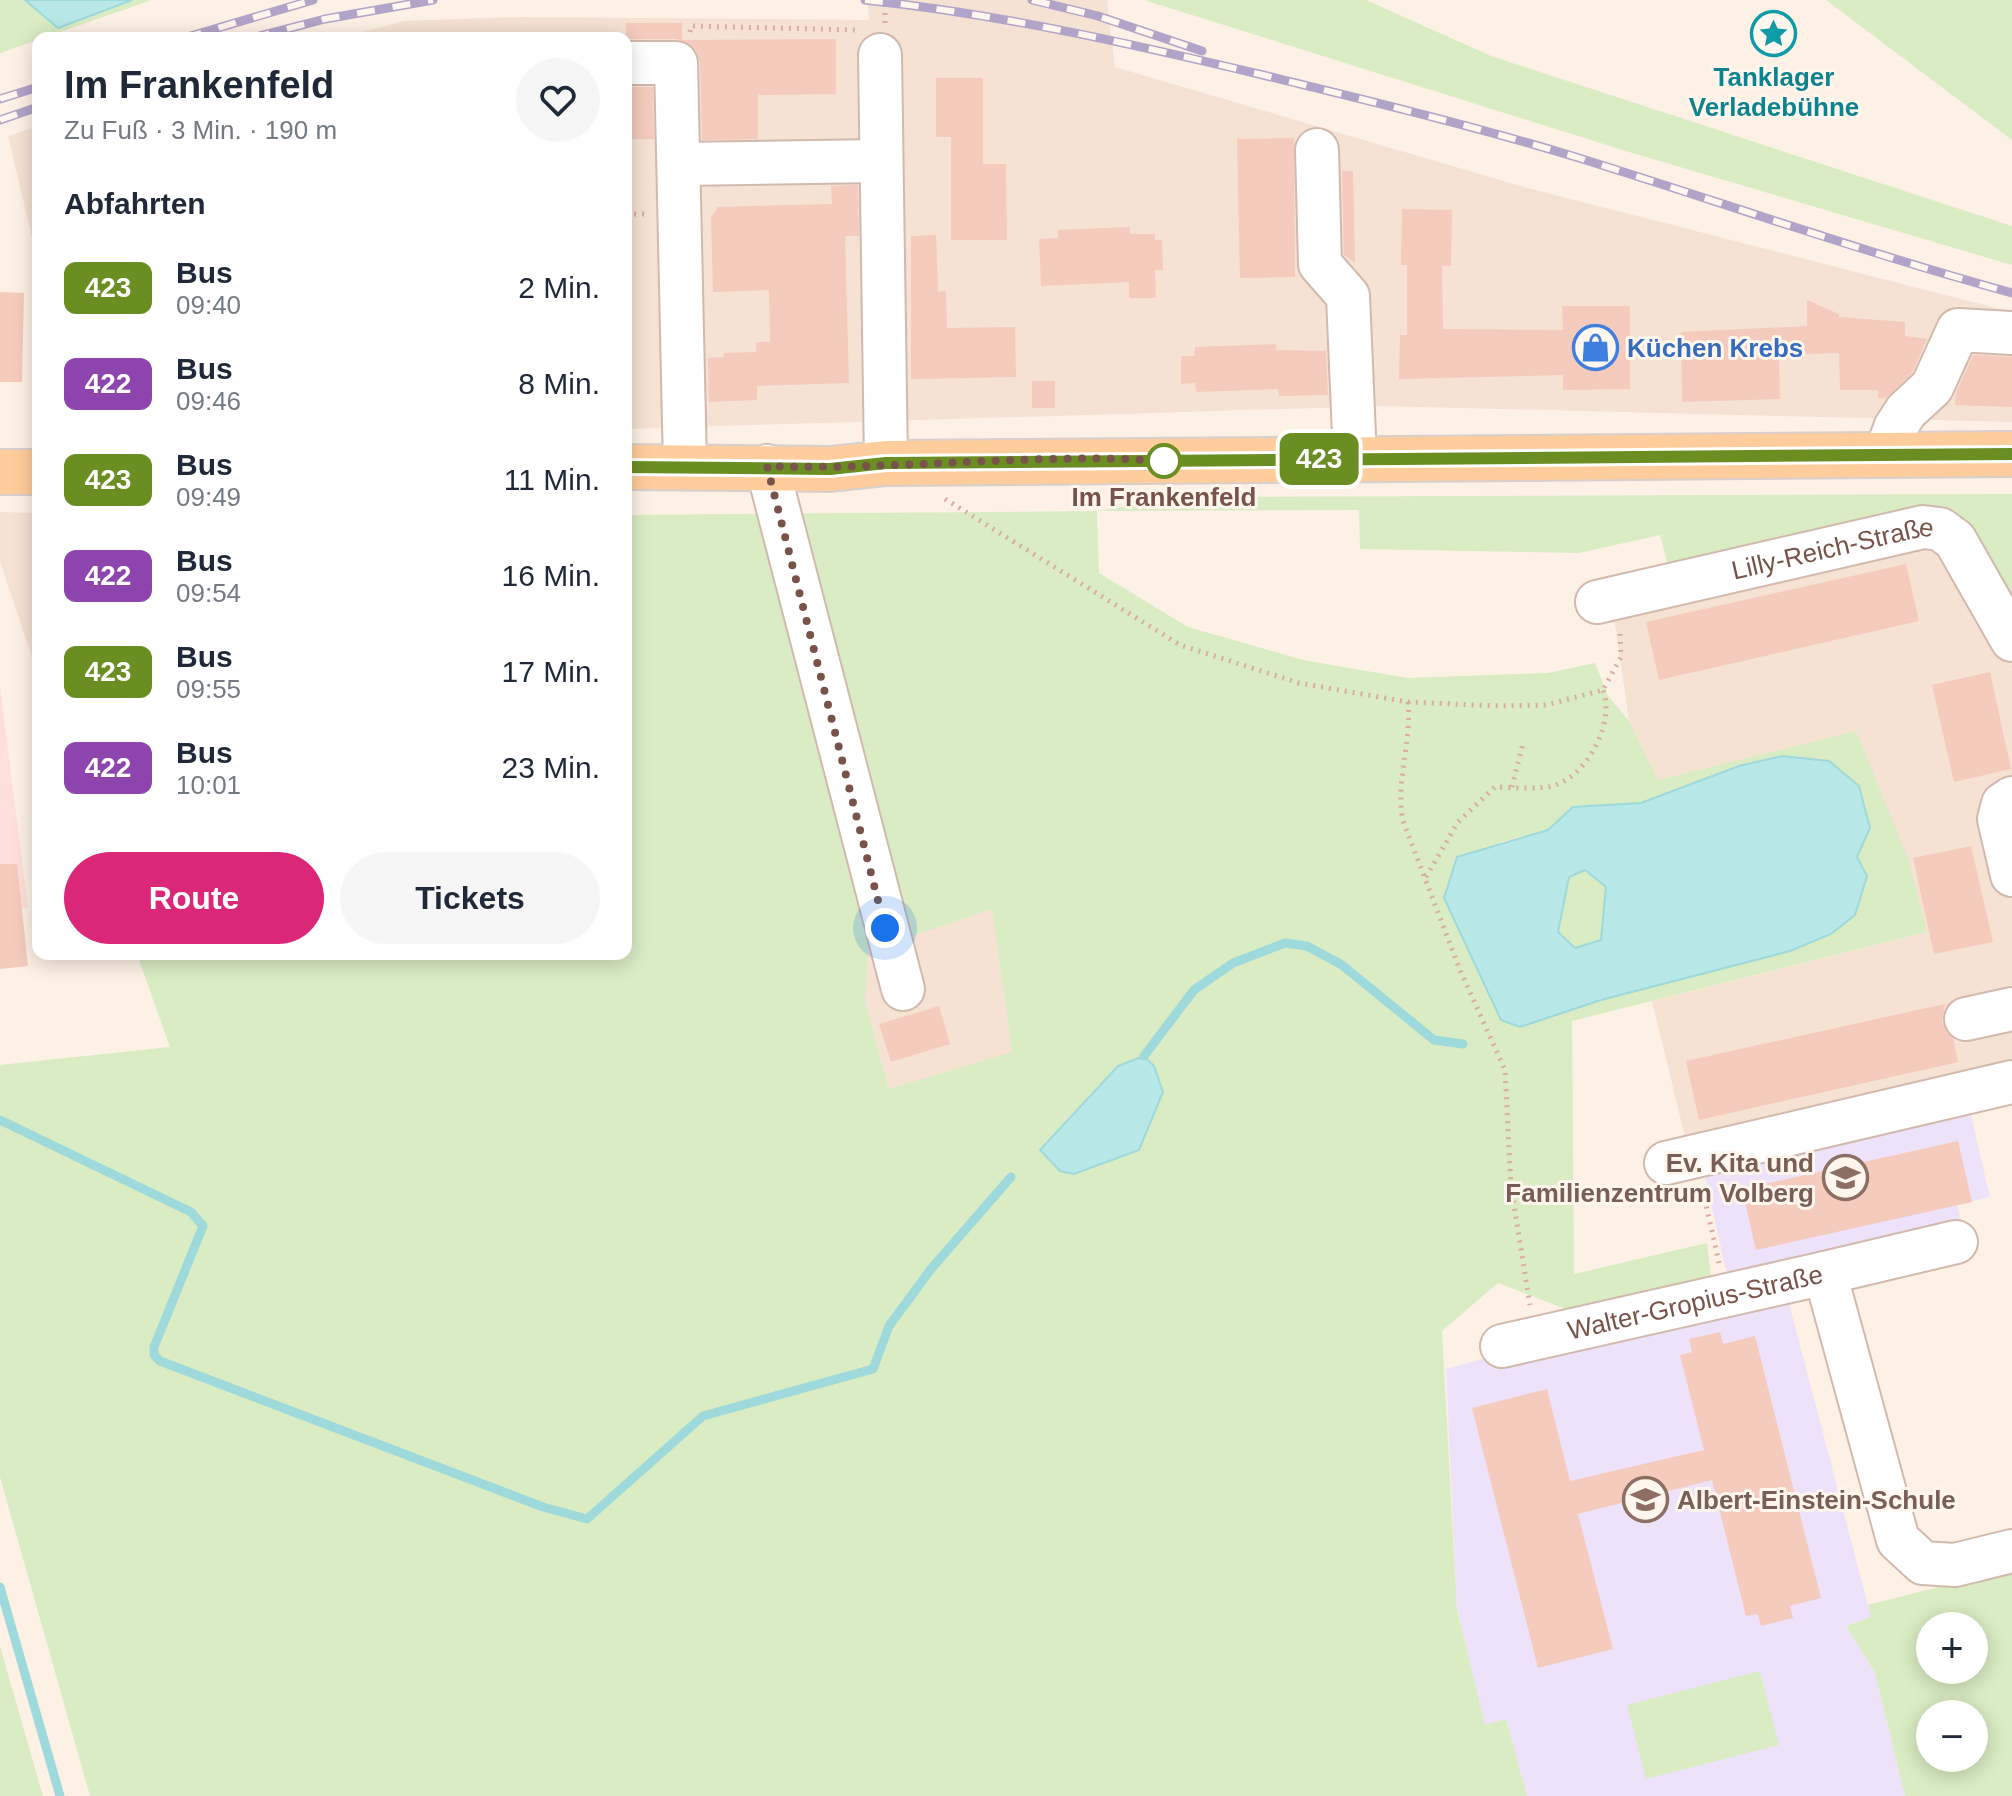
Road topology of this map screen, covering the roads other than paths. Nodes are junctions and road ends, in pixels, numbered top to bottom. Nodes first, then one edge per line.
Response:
1 (875, 43) road end
2 (632, 63) edge
3 (1317, 150) dead end
4 (881, 161) junction
5 (680, 164) junction
6 (2012, 333) edge
7 (1886, 453) junction
8 (2012, 454) edge
9 (1355, 458) junction
10 (899, 463) junction
11 (685, 466) junction
12 (767, 466) junction
13 (632, 467) edge
14 (0, 472) edge
15 (32, 472) edge
16 (1606, 600) road end
17 (2012, 640) edge
18 (2012, 798) edge
19 (2012, 875) edge
20 (903, 989) dead end
21 (2012, 1009) edge
22 (1966, 1019) dead end
23 (2012, 1082) edge
24 (1680, 1160) road end
25 (1956, 1242) dead end
26 (1825, 1273) junction
27 (1519, 1342) road end
28 (2012, 1551) edge

1 - 4 street
2 - 5 street
3 - 9 street
4 - 5 street
4 - 10 street
5 - 11 street
6 - 7 street
7 - 8 main road
7 - 9 main road
9 - 10 main road
10 - 12 main road
11 - 12 main road
11 - 13 main road
12 - 20 street
14 - 15 main road
16 - 17 street, Lilly-Reich-Straße
18 - 19 street
21 - 22 street
23 - 24 street
25 - 26 street
26 - 27 street, Walter-Gropius-Straße
26 - 28 street, Walter-Gropius-Straße

